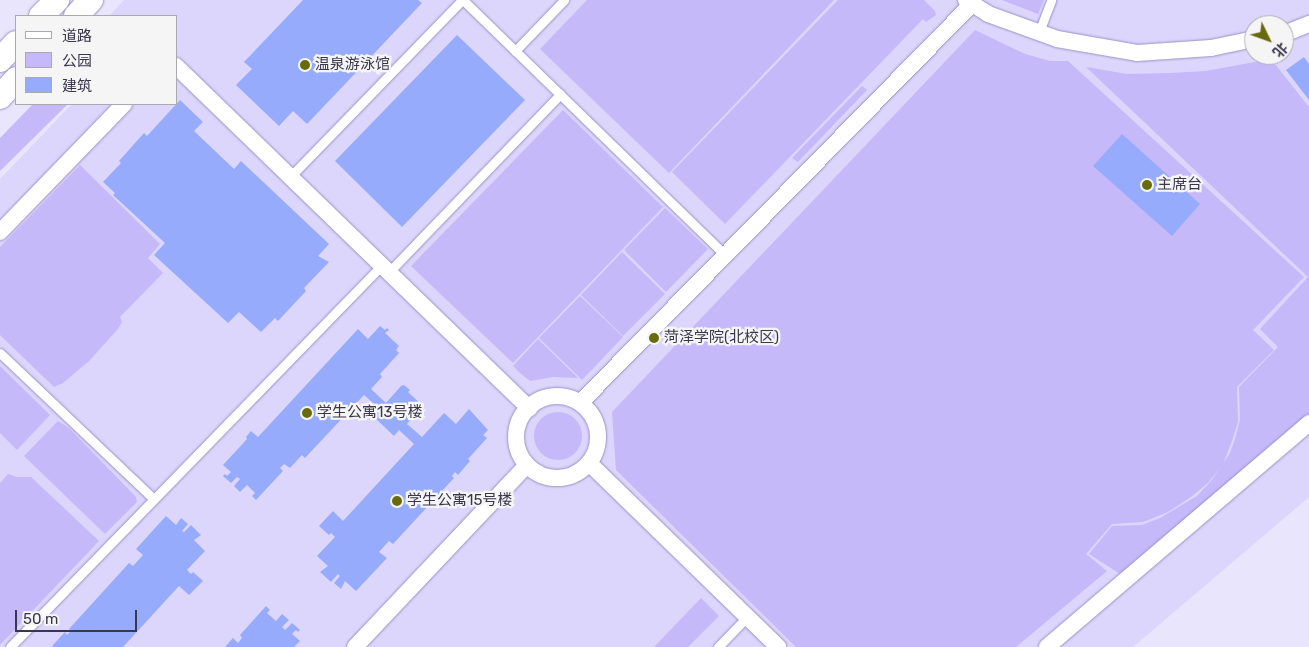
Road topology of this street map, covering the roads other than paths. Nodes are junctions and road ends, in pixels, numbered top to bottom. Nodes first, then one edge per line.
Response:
1 (57, 0) edge
2 (91, 0) edge
3 (463, 0) edge
4 (564, 0) edge
5 (1051, 0) edge
6 (969, 2) edge
7 (42, 15) edge
8 (77, 15) edge
9 (1309, 24) edge
10 (1294, 30) edge
11 (1040, 32) junction
12 (1244, 41) edge
13 (15, 44) edge
14 (515, 51) junction
15 (0, 60) edge
16 (178, 68) edge
17 (15, 80) edge
18 (560, 94) junction
19 (0, 97) edge
20 (123, 105) edge
21 (290, 177) junction
22 (0, 232) edge
23 (725, 255) junction
24 (385, 269) junction
25 (0, 353) edge
26 (581, 402) junction
27 (529, 408) junction
28 (1309, 423) edge
29 (589, 463) junction
30 (527, 465) junction
31 (154, 499) junction
32 (747, 616) junction
33 (10, 647) edge
34 (355, 647) edge
35 (718, 647) edge
36 (778, 647) edge
37 (1046, 647) edge

1 - 7 main road
2 - 8 main road
3 - 14 lane
3 - 21 lane
4 - 14 lane
5 - 11 lane
6 - 11 street
6 - 23 street
9 - 10 street
11 - 12 street
13 - 15 main road
14 - 18 lane
16 - 21 street
17 - 19 main road
18 - 23 lane
18 - 24 lane
20 - 22 street
21 - 24 street
23 - 26 street
24 - 27 street
24 - 31 lane
25 - 31 lane
26 - 27 street
26 - 29 street
27 - 30 street
28 - 37 street
29 - 30 street
29 - 32 street
30 - 34 street
31 - 33 lane
32 - 35 lane
32 - 36 street

